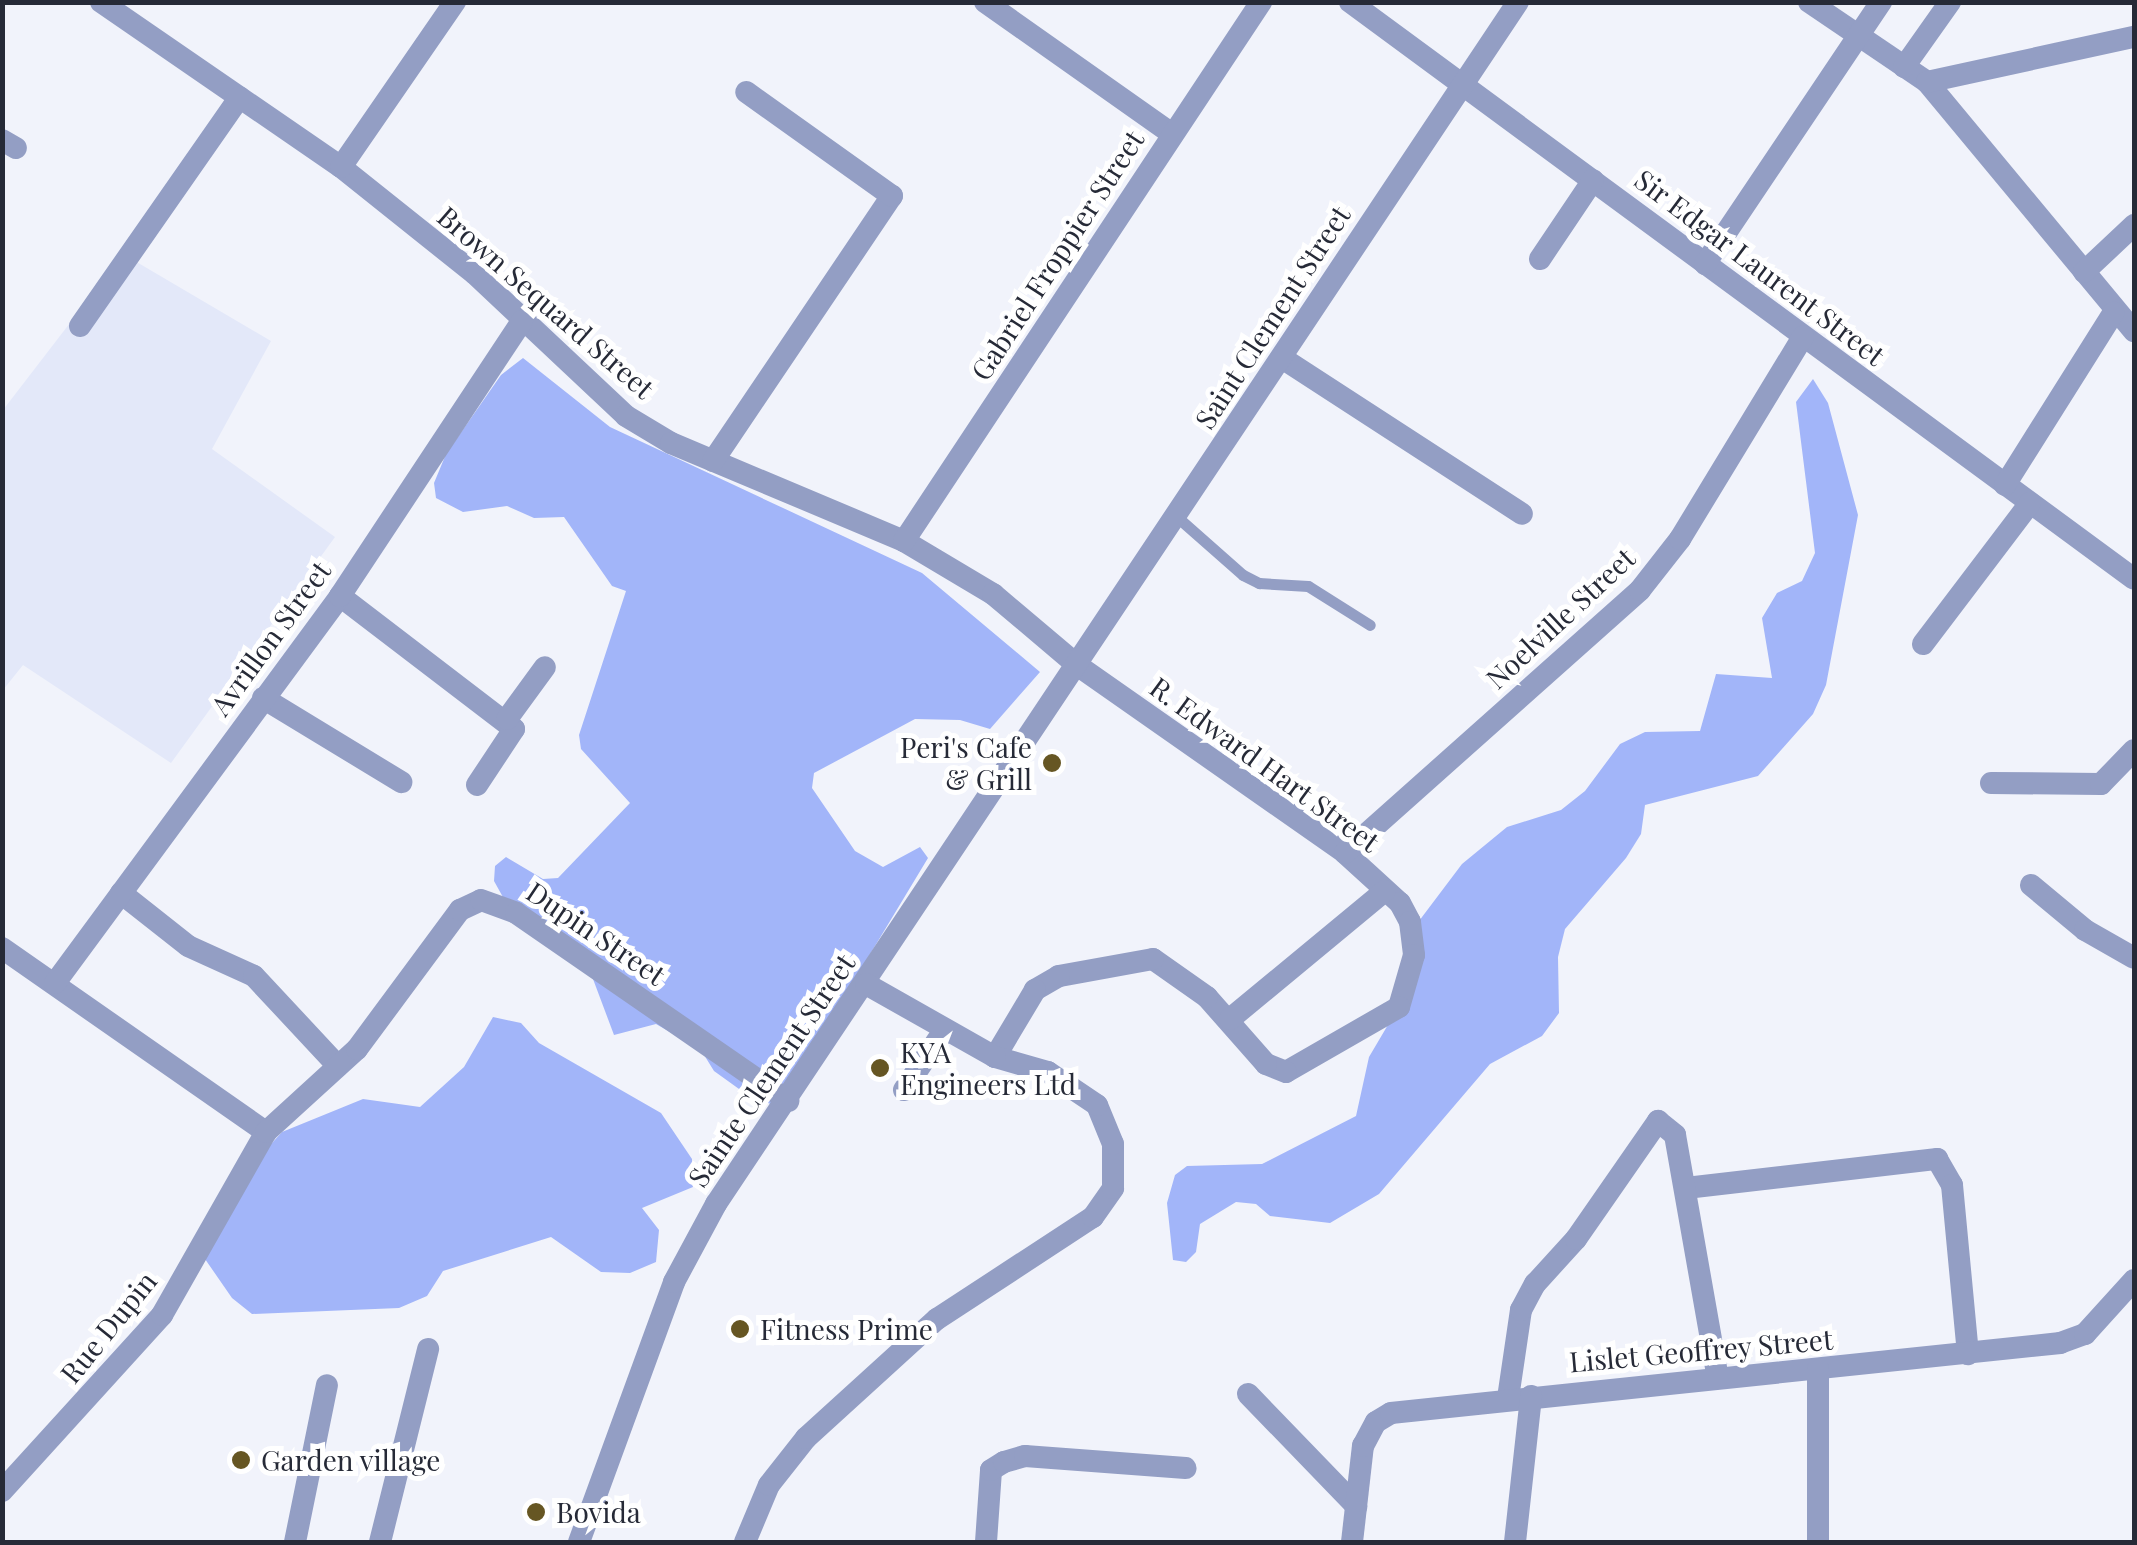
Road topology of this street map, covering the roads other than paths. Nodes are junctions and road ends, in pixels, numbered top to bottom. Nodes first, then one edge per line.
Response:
1 (101, 2) edge
2 (455, 2) edge
3 (984, 2) edge
4 (1261, 2) edge
5 (1350, 2) edge
6 (1518, 2) edge
7 (1809, 2) edge
8 (1881, 2) edge
9 (1950, 2) edge
10 (1859, 35) junction
11 (2134, 37) edge
12 (1904, 67) junction
13 (1462, 81) junction
14 (1927, 82) junction
15 (746, 92) dead end
16 (240, 97) junction
17 (1172, 134) junction
18 (341, 167) junction
19 (1593, 180) junction
20 (2134, 225) edge
21 (1540, 259) dead end
22 (1705, 264) junction
23 (2084, 272) junction
24 (2114, 312) junction
25 (522, 321) junction
26 (80, 326) dead end
27 (2134, 331) edge
28 (1803, 337) junction
29 (1282, 358) junction
30 (714, 462) junction
31 (2005, 485) junction
32 (2030, 503) junction
33 (1522, 514) dead end
34 (1176, 516) junction
35 (904, 541) junction
36 (2134, 578) edge
37 (340, 596) junction
38 (1370, 626) dead end
39 (1923, 644) dead end
40 (1077, 665) junction
41 (546, 668) dead end
42 (264, 698) junction
43 (506, 719) junction
44 (2134, 750) edge
45 (401, 782) dead end
46 (1991, 783) dead end
47 (477, 785) dead end
48 (1345, 853) junction
49 (2031, 886) dead end
50 (1385, 891) junction
51 (121, 893) junction
52 (2, 948) edge
53 (2134, 958) edge
54 (55, 983) junction
55 (866, 984) junction
56 (1230, 1019) junction
57 (942, 1032) junction
58 (995, 1057) junction
59 (338, 1066) junction
60 (904, 1090) dead end
61 (789, 1101) junction
62 (266, 1132) junction
63 (1686, 1188) junction
64 (2134, 1280) edge
65 (428, 1349) dead end
66 (1968, 1354) junction
67 (1818, 1369) junction
68 (1718, 1378) junction
69 (327, 1385) dead end
70 (1248, 1394) dead end
71 (1519, 1397) junction
72 (1186, 1468) dead end
73 (2, 1491) edge
74 (1356, 1506) junction
75 (295, 1542) edge
76 (380, 1542) edge
77 (578, 1542) edge
78 (745, 1542) edge
79 (986, 1542) edge
80 (1352, 1542) edge
81 (1515, 1542) edge
82 (1818, 1542) edge

1 - 16 street, Brown Sequard Street
2 - 18 street
3 - 17 street
4 - 17 street, Gabriel Froppier Street
5 - 13 street, Sir Edgar Laurent Street
6 - 13 street, Saint Clement Street
7 - 10 street
8 - 10 street
9 - 12 street
10 - 12 street
10 - 22 street
11 - 14 street
12 - 14 street
13 - 19 street, Sir Edgar Laurent Street
13 - 29 street, Saint Clement Street
14 - 23 street
15 - 30 street
16 - 18 street, Brown Sequard Street
16 - 26 street
17 - 35 street, Gabriel Froppier Street
18 - 25 street, Brown Sequard Street
19 - 21 street
19 - 22 street, Sir Edgar Laurent Street
20 - 23 street
22 - 28 street, Sir Edgar Laurent Street
23 - 24 street
24 - 27 street
24 - 31 street
25 - 30 street, Brown Sequard Street
25 - 37 street, Avrillon Street
28 - 31 street, Sir Edgar Laurent Street
28 - 48 street, Noelville Street
29 - 33 street
29 - 34 street, Saint Clement Street
30 - 35 street, Brown Sequard Street
31 - 32 street, Sir Edgar Laurent Street
32 - 36 street, Sir Edgar Laurent Street
32 - 39 street
34 - 38 lane
34 - 40 street, Saint Clement Street
35 - 40 street, Brown Sequard Street
37 - 42 street, Avrillon Street
37 - 43 street
40 - 48 street, R. Edward Hart Street
40 - 55 street, Sainte Clement Street
41 - 43 street
42 - 45 street
42 - 51 street, Avrillon Street
43 - 47 street
44 - 46 street
48 - 50 street, R. Edward Hart Street
49 - 53 street
50 - 56 street
50 - 56 street, R. Edward Hart Street
51 - 54 street, Avrillon Street
51 - 59 street
52 - 54 street
54 - 62 street
55 - 57 street
55 - 61 street, Sainte Clement Street
56 - 58 street
57 - 58 street
57 - 60 street
58 - 78 street
59 - 61 street, Dupin Street
59 - 62 street, Dupin Street
61 - 77 street, Sainte Clement Street
62 - 73 street, Rue Dupin
63 - 66 street
63 - 68 street
63 - 71 street
64 - 66 street, Lislet Geoffrey Street
65 - 76 street
66 - 67 street, Lislet Geoffrey Street
67 - 68 street, Lislet Geoffrey Street
67 - 82 street
68 - 71 street, Lislet Geoffrey Street
69 - 75 street
70 - 74 street
71 - 74 street, Lislet Geoffrey Street
71 - 81 street
72 - 79 street
74 - 80 street, Lislet Geoffrey Street

